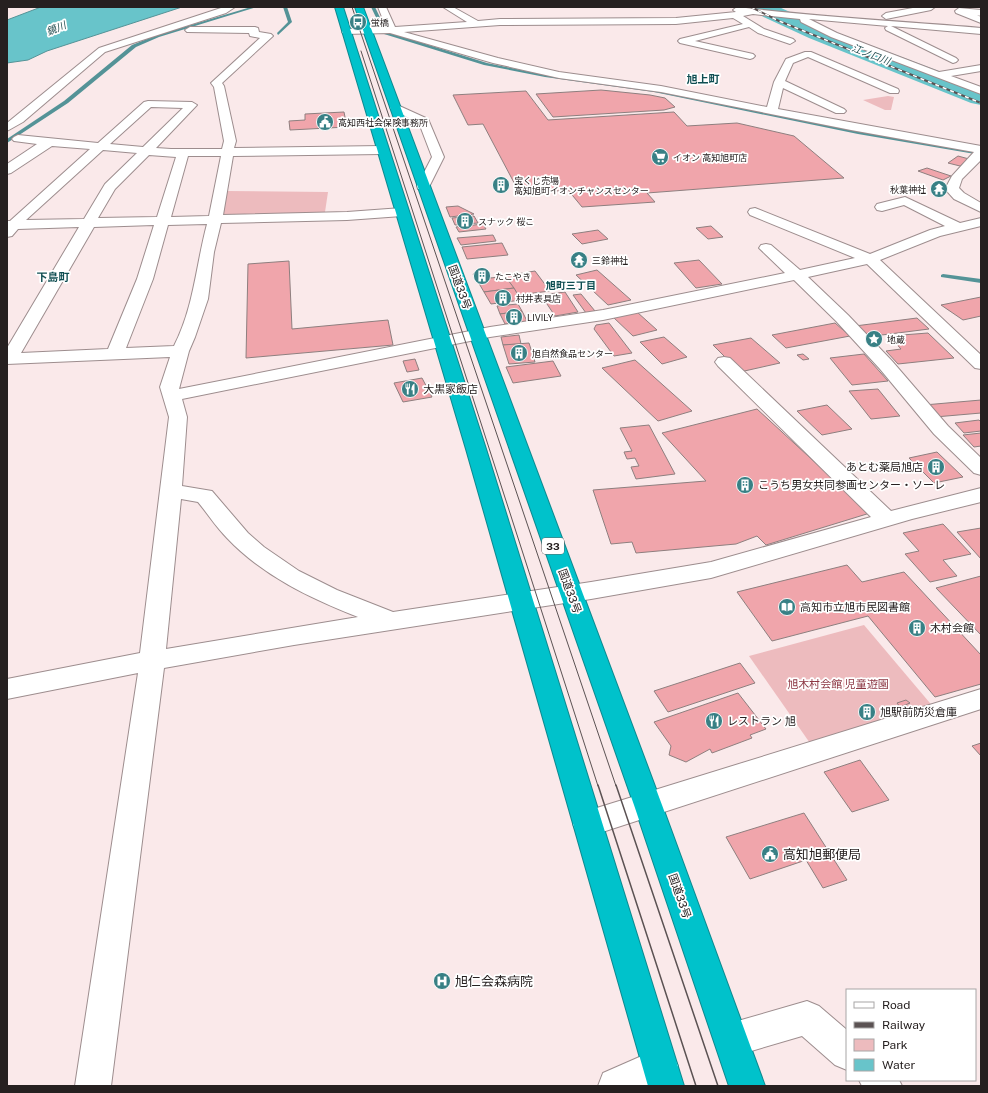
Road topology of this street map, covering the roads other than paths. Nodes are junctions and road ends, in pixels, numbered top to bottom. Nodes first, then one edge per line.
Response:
1 (231, 7) edge
2 (339, 7) edge
3 (359, 7) edge
4 (382, 7) edge
5 (447, 7) edge
6 (718, 7) edge
7 (780, 7) edge
8 (575, 12) dead end
9 (752, 12) junction
10 (936, 12) edge
11 (527, 13) dead end
12 (981, 13) edge
13 (736, 16) junction
14 (792, 16) junction
15 (820, 17) junction
16 (981, 20) edge
17 (546, 22) junction
18 (604, 22) junction
19 (475, 23) junction
20 (879, 23) junction
21 (750, 25) junction
22 (190, 30) dead end
23 (375, 31) junction
24 (981, 31) edge
25 (790, 41) dead end
26 (120, 51) dead end
27 (750, 56) dead end
28 (109, 59) dead end
29 (953, 60) dead end
30 (97, 68) dead end
31 (981, 68) edge
32 (937, 75) junction
33 (779, 82) junction
34 (593, 84) junction
35 (894, 91) dead end
36 (981, 91) edge
37 (36, 105) junction
38 (840, 111) dead end
39 (772, 112) junction
40 (7, 128) edge
41 (18, 139) dead end
42 (49, 142) junction
43 (101, 146) junction
44 (382, 150) junction
45 (146, 151) junction
46 (183, 153) junction
47 (228, 153) junction
48 (979, 154) edge
49 (7, 170) edge
50 (882, 208) dead end
51 (981, 208) edge
52 (402, 212) junction
53 (755, 212) dead end
54 (215, 221) junction
55 (162, 222) junction
56 (981, 222) edge
57 (88, 224) junction
58 (957, 227) junction
59 (9, 228) edge
60 (766, 248) dead end
61 (870, 259) junction
62 (797, 275) junction
63 (477, 335) junction
64 (442, 342) junction
65 (180, 351) junction
66 (115, 354) junction
67 (8, 359) edge
68 (724, 362) dead end
69 (981, 364) edge
70 (171, 396) junction
71 (981, 469) edge
72 (170, 491) junction
73 (981, 495) edge
74 (886, 519) junction
75 (571, 594) junction
76 (521, 602) junction
77 (390, 621) junction
78 (152, 661) junction
79 (7, 689) edge
80 (981, 699) edge
81 (648, 805) junction
82 (587, 824) junction
83 (730, 1040) junction
84 (846, 1052) edge
85 (663, 1076) edge
86 (93, 1086) edge
87 (616, 1086) edge
88 (747, 1086) edge

1 - 37 street
2 - 23 highway, 国道33号 / 33
3 - 23 highway, 国道33号 / 33
4 - 23 street
5 - 19 street
6 - 9 street
7 - 14 street
8 - 18 street
9 - 13 street
9 - 14 street
10 - 15 street
10 - 24 street
11 - 17 street
12 - 16 street
13 - 18 street
13 - 21 street
14 - 15 street
14 - 32 street
15 - 20 street
17 - 18 street
17 - 19 street
19 - 23 street
20 - 24 street
20 - 29 street
21 - 25 street
21 - 27 street
22 - 47 street
23 - 34 street
23 - 44 highway, 国道33号 / 33
23 - 63 highway, 国道33号 / 33
26 - 28 street
30 - 37 street
31 - 32 street
32 - 36 street
33 - 35 street
33 - 38 street
33 - 39 street
34 - 39 street
34 - 48 street
37 - 40 street
39 - 48 street
41 - 42 street
42 - 43 street
42 - 49 street
43 - 45 street
43 - 45 street
43 - 59 street
44 - 47 street
44 - 52 highway, 国道33号 / 33
45 - 46 street
45 - 57 street
46 - 47 street
46 - 55 street
47 - 54 street
48 - 51 street
50 - 58 street
52 - 54 street
52 - 64 highway, 国道33号 / 33
53 - 61 street
54 - 55 street
54 - 65 street
55 - 57 street
55 - 66 street
56 - 58 street
57 - 59 street
57 - 67 street
58 - 61 street
60 - 62 street
61 - 62 street
61 - 69 street
62 - 63 street
62 - 71 street
63 - 64 street
63 - 75 highway, 国道33号 / 33
64 - 70 street
64 - 76 highway, 国道33号 / 33
65 - 66 street
65 - 70 street
66 - 67 street
68 - 74 street
70 - 72 street
72 - 77 street
72 - 78 street
73 - 74 street
74 - 75 street
75 - 76 street
75 - 81 highway, 国道33号 / 33
76 - 77 street
76 - 82 highway, 国道33号 / 33
77 - 78 street
78 - 79 street
78 - 86 street
80 - 81 street
81 - 82 street
81 - 83 highway, 国道33号 / 33
82 - 85 highway, 国道33号 / 33
83 - 84 street
83 - 88 highway, 国道33号 / 33
85 - 87 street

